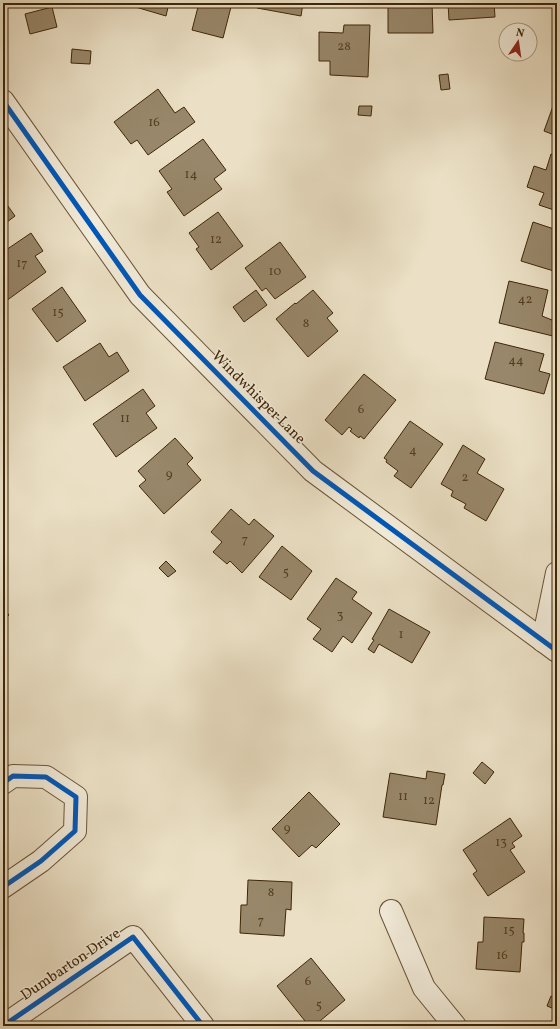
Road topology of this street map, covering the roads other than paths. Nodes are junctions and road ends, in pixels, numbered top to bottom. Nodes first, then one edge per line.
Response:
1 (3, 101) edge
2 (557, 573) edge
3 (550, 646) edge
4 (3, 783) edge
5 (3, 887) edge
6 (391, 911) dead end
7 (3, 1026) edge
8 (203, 1026) edge
9 (455, 1026) edge

1 - 3 street, Windwhisper Lane
2 - 3 street, Windwhisper Lane
4 - 5 street
6 - 9 street
7 - 8 street, Dumbarton Drive

